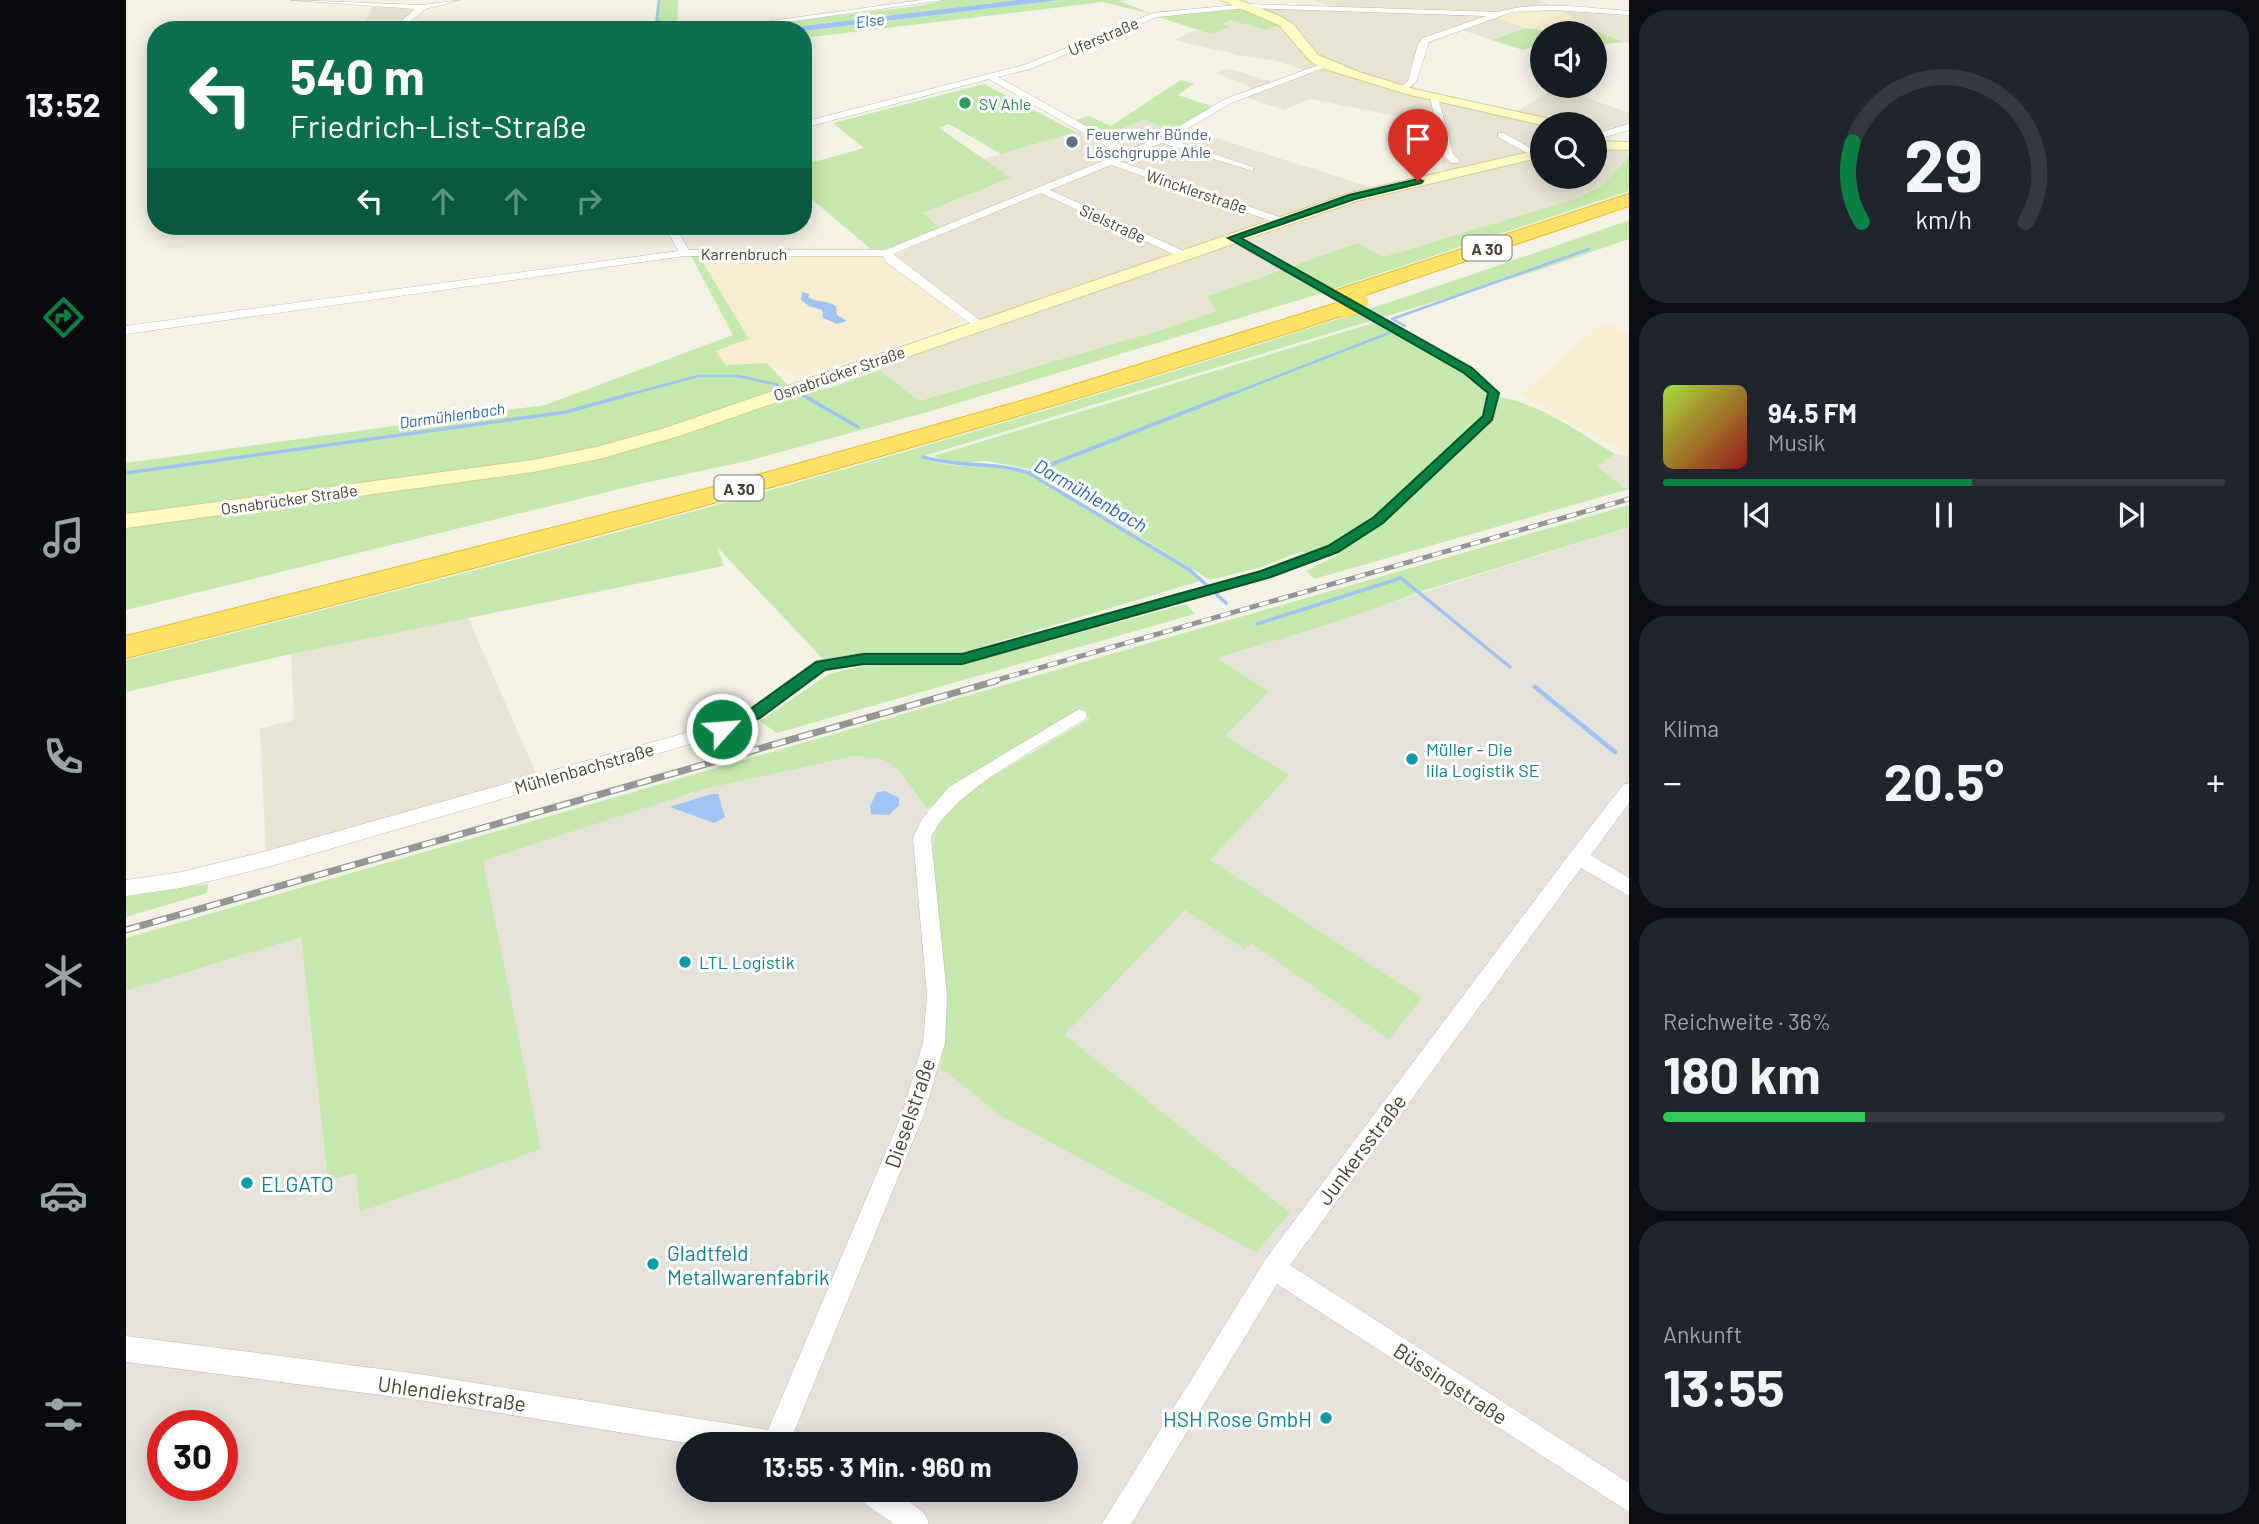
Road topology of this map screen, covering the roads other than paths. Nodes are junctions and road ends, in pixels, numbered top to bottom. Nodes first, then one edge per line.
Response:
1 (295, 0) edge
2 (456, 0) edge
3 (940, 0) edge
4 (1227, 0) edge
5 (1246, 6) junction
6 (422, 7) junction
7 (1629, 13) edge
8 (1496, 14) junction
9 (406, 21) edge
10 (779, 21) edge
11 (1327, 65) junction
12 (991, 77) junction
13 (1403, 89) junction
14 (1434, 97) junction
15 (1530, 119) edge
16 (812, 123) edge
17 (1629, 127) edge
18 (1501, 135) dead end
19 (1607, 135) edge
20 (1162, 140) junction
21 (1607, 143) edge
22 (1612, 145) joint
23 (1629, 146) edge
24 (1530, 150) edge
25 (1130, 155) junction
26 (1530, 156) edge
27 (1455, 160) dead end
28 (1113, 162) junction
29 (1250, 169) dead end
30 (1042, 190) junction
31 (1629, 200) edge
32 (1629, 210) edge
33 (1281, 221) junction
34 (675, 235) edge
35 (1233, 238) junction
36 (685, 253) junction
37 (887, 253) junction
38 (1184, 255) junction
39 (1345, 301) junction
40 (978, 325) junction
41 (126, 330) edge
42 (126, 521) edge
43 (226, 608) junction
44 (126, 623) edge
45 (126, 632) edge
46 (126, 647) edge
47 (1079, 715) dead end
48 (1629, 790) edge
49 (1577, 857) junction
50 (126, 888) edge
51 (1629, 888) edge
52 (1273, 1268) junction
53 (126, 1349) edge
54 (705, 1432) edge
55 (780, 1432) edge
56 (1629, 1499) edge
57 (889, 1502) edge
58 (915, 1524) edge
59 (1116, 1524) edge

1 - 6 street
2 - 6 street
3 - 10 street
4 - 5 main road
5 - 8 street, Uferstraße
5 - 11 main road
5 - 12 street, Uferstraße
6 - 9 street
7 - 8 street
8 - 13 street
11 - 13 main road
11 - 20 street, Karrenbruch
12 - 16 street, Uferstraße
12 - 25 street
13 - 14 main road
14 - 15 main road
14 - 27 street
17 - 19 street
18 - 24 street, Osnabrücker Straße
20 - 25 street, Karrenbruch
20 - 29 street
21 - 22 main road
22 - 23 main road
25 - 28 street, Karrenbruch
26 - 33 main road, Osnabrücker Straße
28 - 30 street, Karrenbruch
28 - 33 street, Wincklerstraße
30 - 37 street, Karrenbruch
30 - 38 street, Sielstraße
31 - 39 highway, A 30
32 - 39 highway, A 30
33 - 35 main road, Osnabrücker Straße
34 - 36 street
35 - 38 main road, Osnabrücker Straße
35 - 50 street, Mühlenbachstraße
36 - 37 street, Karrenbruch
36 - 41 street, Karrenbruch
37 - 40 street
38 - 40 main road, Osnabrücker Straße
39 - 43 highway, A 30
39 - 46 highway, A 30
40 - 42 main road, Osnabrücker Straße
43 - 44 highway
43 - 45 highway, A 30
47 - 55 street, Dieselstraße
48 - 49 street, Junkersstraße
49 - 51 street
49 - 52 street, Junkersstraße
52 - 56 street, Büssingstraße
52 - 59 street, Junkersstraße
53 - 54 street, Uhlendiekstraße
57 - 58 street

